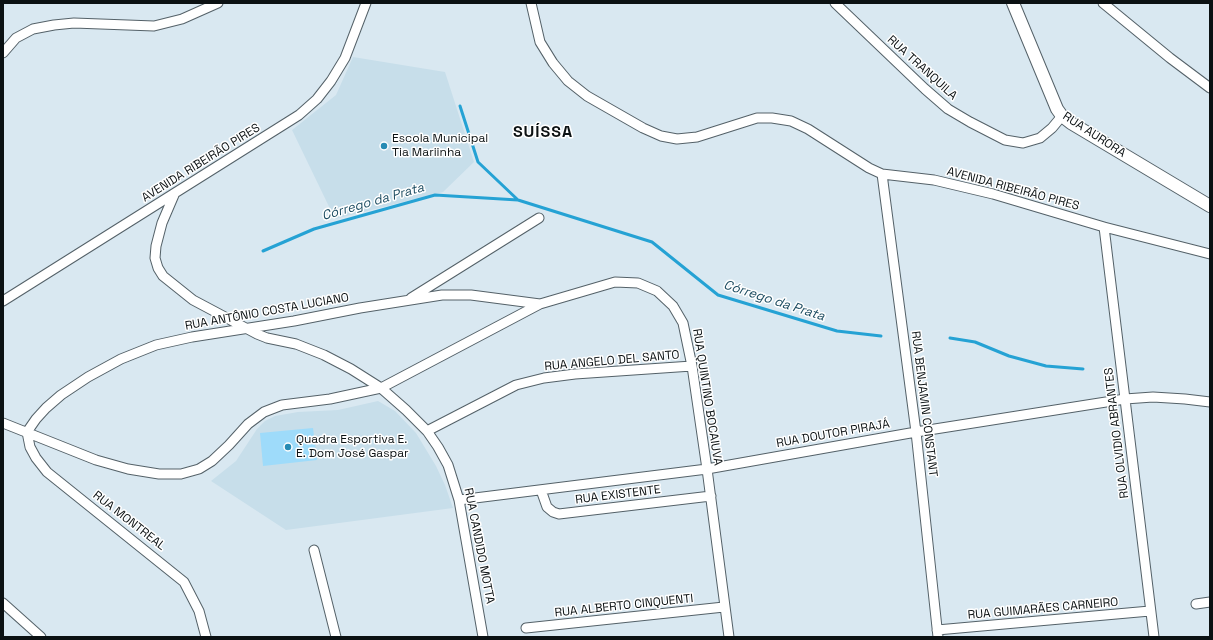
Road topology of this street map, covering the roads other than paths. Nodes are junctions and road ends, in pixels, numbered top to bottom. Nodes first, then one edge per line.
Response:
1 (218, 3) edge
2 (366, 3) edge
3 (531, 3) edge
4 (835, 3) edge
5 (1013, 3) edge
6 (1103, 3) edge
7 (3, 53) edge
8 (1210, 88) edge
9 (1062, 116) junction
10 (882, 174) junction
11 (174, 195) junction
12 (1210, 206) edge
13 (539, 218) dead end
14 (1104, 227) junction
15 (1210, 254) edge
16 (408, 300) junction
17 (3, 301) edge
18 (540, 304) junction
19 (245, 328) junction
20 (692, 366) junction
21 (381, 388) junction
22 (1125, 398) junction
23 (1210, 402) edge
24 (3, 423) edge
25 (427, 431) junction
26 (27, 432) junction
27 (916, 432) junction
28 (707, 468) junction
29 (541, 490) junction
30 (711, 496) junction
31 (459, 500) junction
32 (314, 550) dead end
33 (1210, 602) edge
34 (3, 603) edge
35 (1196, 604) dead end
36 (724, 607) junction
37 (1150, 611) junction
38 (526, 628) dead end
39 (938, 634) edge
40 (42, 637) edge
41 (206, 637) edge
42 (336, 637) edge
43 (483, 637) edge
44 (728, 637) edge
45 (1154, 637) edge

1 - 7 street
2 - 11 street, AVENIDA RIBEIRÃO PIRES
3 - 10 street, AVENIDA RIBEIRÃO PIRES
4 - 9 street, RUA TRANQUILA
5 - 9 street, RUA AURORA
6 - 8 street
9 - 12 street, RUA AURORA
10 - 14 street, AVENIDA RIBEIRÃO PIRES
10 - 27 street, RUA BENJAMIN CONSTANT
11 - 17 street, AVENIDA RIBEIRÃO PIRES
11 - 19 street, RUA CANDIDO MOTTA
13 - 16 street
14 - 15 street, AVENIDA RIBEIRÃO PIRES
14 - 22 street, RUA OLVIDIO ABRANTES
16 - 18 street, RUA ANTÔNIO COSTA LUCIANO
16 - 19 street, RUA ANTÔNIO COSTA LUCIANO
18 - 20 street, RUA QUINTINO BOCAIUVA
18 - 21 street
19 - 21 street, RUA CANDIDO MOTTA
19 - 26 street, RUA ANTÔNIO COSTA LUCIANO
20 - 25 street, RUA ANGELO DEL SANTO
20 - 28 street, RUA QUINTINO BOCAIUVA
21 - 25 street, RUA CANDIDO MOTTA
21 - 26 street
22 - 23 street, RUA DOUTOR PIRAJÁ
22 - 27 street, RUA DOUTOR PIRAJÁ
22 - 37 street, RUA OLVIDIO ABRANTES
24 - 26 street
25 - 31 street, RUA CANDIDO MOTTA
26 - 41 street, RUA MONTREAL
27 - 28 street, RUA DOUTOR PIRAJÁ
27 - 39 street, RUA BENJAMIN CONSTANT
28 - 29 street, RUA DOUTOR PIRAJÁ
28 - 30 street, RUA QUINTINO BOCAIUVA
29 - 30 street, RUA EXISTENTE
29 - 31 street, RUA DOUTOR PIRAJÁ
30 - 36 street, RUA QUINTINO BOCAIUVA
31 - 43 street, RUA CANDIDO MOTTA
32 - 42 street
33 - 35 street
34 - 40 street
36 - 38 street, RUA ALBERTO CINQUENTI
36 - 44 street, RUA QUINTINO BOCAIUVA
37 - 39 street, RUA GUIMARÃES CARNEIRO
37 - 45 street, RUA OLVIDIO ABRANTES

